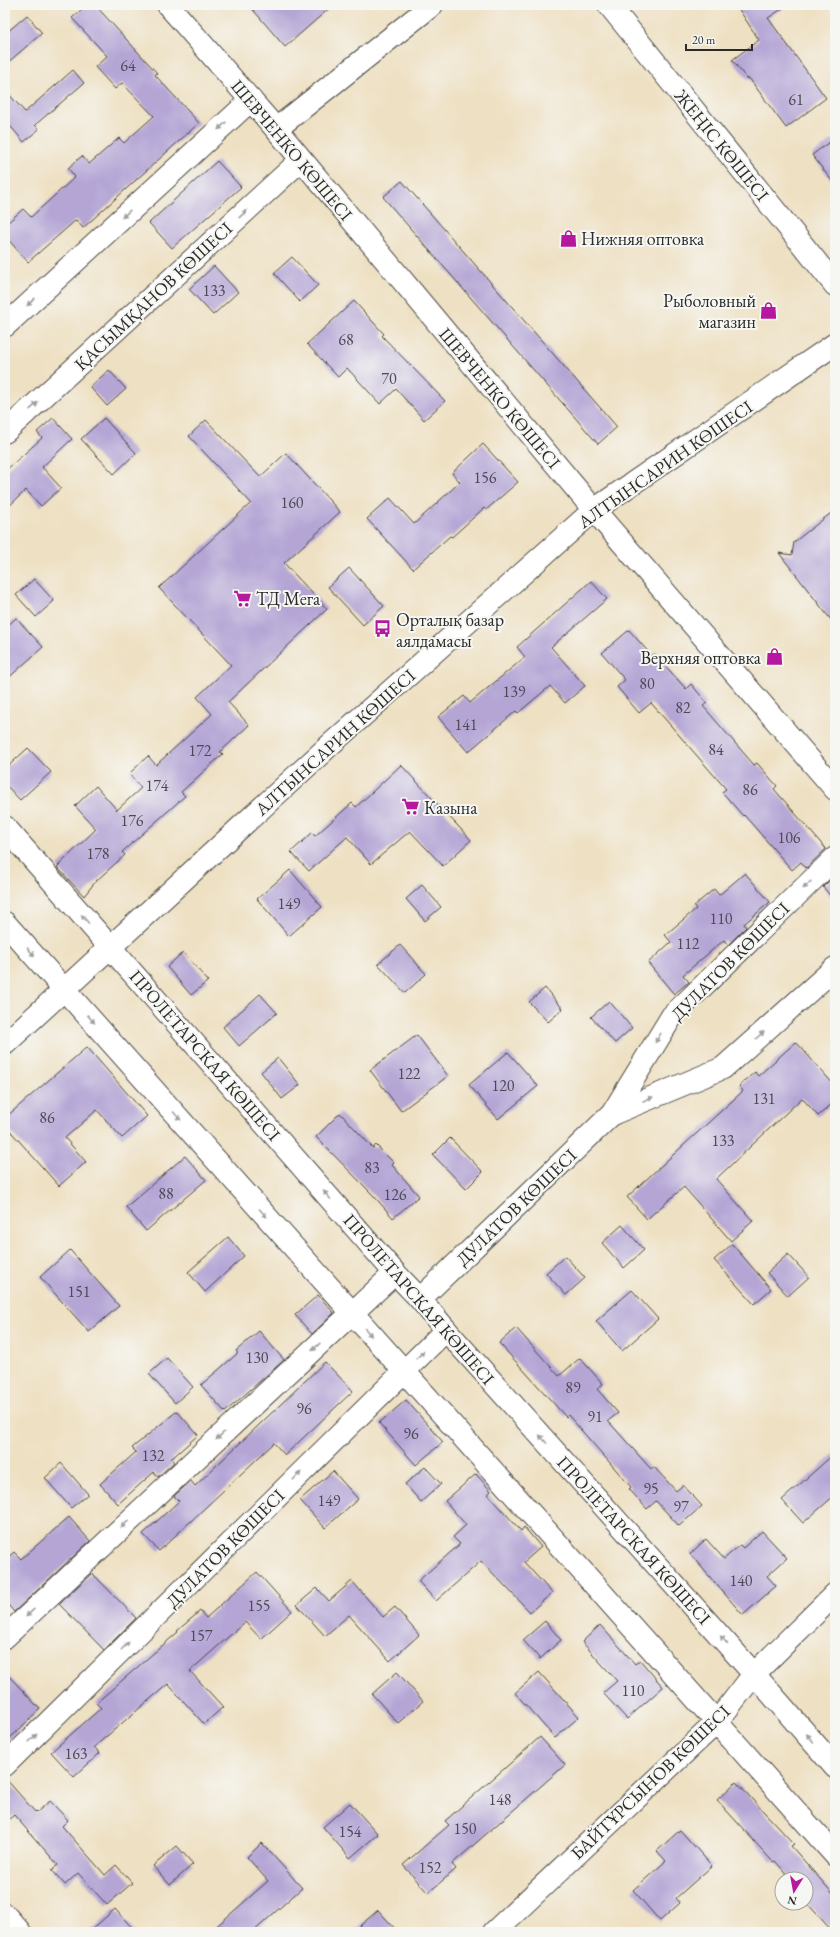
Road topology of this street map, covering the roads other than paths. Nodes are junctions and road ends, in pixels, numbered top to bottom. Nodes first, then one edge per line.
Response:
1 (168, 5) edge
2 (432, 5) edge
3 (609, 5) edge
4 (251, 100) junction
5 (276, 129) junction
6 (302, 160) junction
7 (835, 285) edge
8 (5, 326) edge
9 (835, 344) edge
10 (5, 432) edge
11 (594, 510) junction
12 (835, 789) edge
13 (5, 827) edge
14 (835, 858) edge
15 (5, 923) edge
16 (111, 948) junction
17 (835, 968) edge
18 (65, 990) junction
19 (5, 1044) edge
20 (612, 1114) junction
21 (395, 1273) junction
22 (420, 1299) junction
23 (352, 1313) junction
24 (446, 1330) junction
25 (403, 1372) junction
26 (835, 1594) edge
27 (5, 1636) edge
28 (754, 1674) junction
29 (717, 1722) junction
30 (5, 1765) edge
31 (835, 1767) edge
32 (835, 1855) edge
33 (5, 1915) edge
34 (20, 1932) edge
35 (494, 1932) edge

1 - 4 street, ШЕВЧЕНКО КӨШЕСІ
2 - 5 street
3 - 7 street, ЖЕҢІС КӨШЕСІ
4 - 5 street, ШЕВЧЕНКО КӨШЕСІ
4 -> 8 street
5 - 6 street, ШЕВЧЕНКО КӨШЕСІ
10 -> 6 street, ҚАСЫМҚАНОВ КӨШЕСІ
6 - 11 street, ШЕВЧЕНКО КӨШЕСІ
9 - 11 street, АЛТЫНСАРИН КӨШЕСІ
11 - 12 street, ШЕВЧЕНКО КӨШЕСІ
11 - 16 street, АЛТЫНСАРИН КӨШЕСІ
16 -> 13 street, ПРОЛЕТАРСКАЯ КӨШЕСІ
14 -> 20 street, ДУЛАТОВ КӨШЕСІ
15 -> 18 street
16 - 18 street, АЛТЫНСАРИН КӨШЕСІ
21 -> 16 street, ПРОЛЕТАРСКАЯ КӨШЕСІ
20 -> 17 street, ДУЛАТОВ КӨШЕСІ
18 - 19 street, АЛТЫНСАРИН КӨШЕСІ
18 -> 23 street
20 - 22 street, ДУЛАТОВ КӨШЕСІ
21 - 22 street, ПРОЛЕТАРСКАЯ КӨШЕСІ
21 - 23 street
22 - 24 street, ПРОЛЕТАРСКАЯ КӨШЕСІ
23 -> 25 street
23 -> 27 street
25 -> 24 street, ДУЛАТОВ КӨШЕСІ
28 -> 24 street, ПРОЛЕТАРСКАЯ КӨШЕСІ
25 - 29 street
30 -> 25 street, ДУЛАТОВ КӨШЕСІ
26 - 28 street, БАЙТҰРСЫНОВ КӨШЕСІ
28 - 29 street, БАЙТҰРСЫНОВ КӨШЕСІ
31 -> 28 street, ПРОЛЕТАРСКАЯ КӨШЕСІ
29 - 32 street
29 - 35 street, БАЙТҰРСЫНОВ КӨШЕСІ
33 - 34 street

